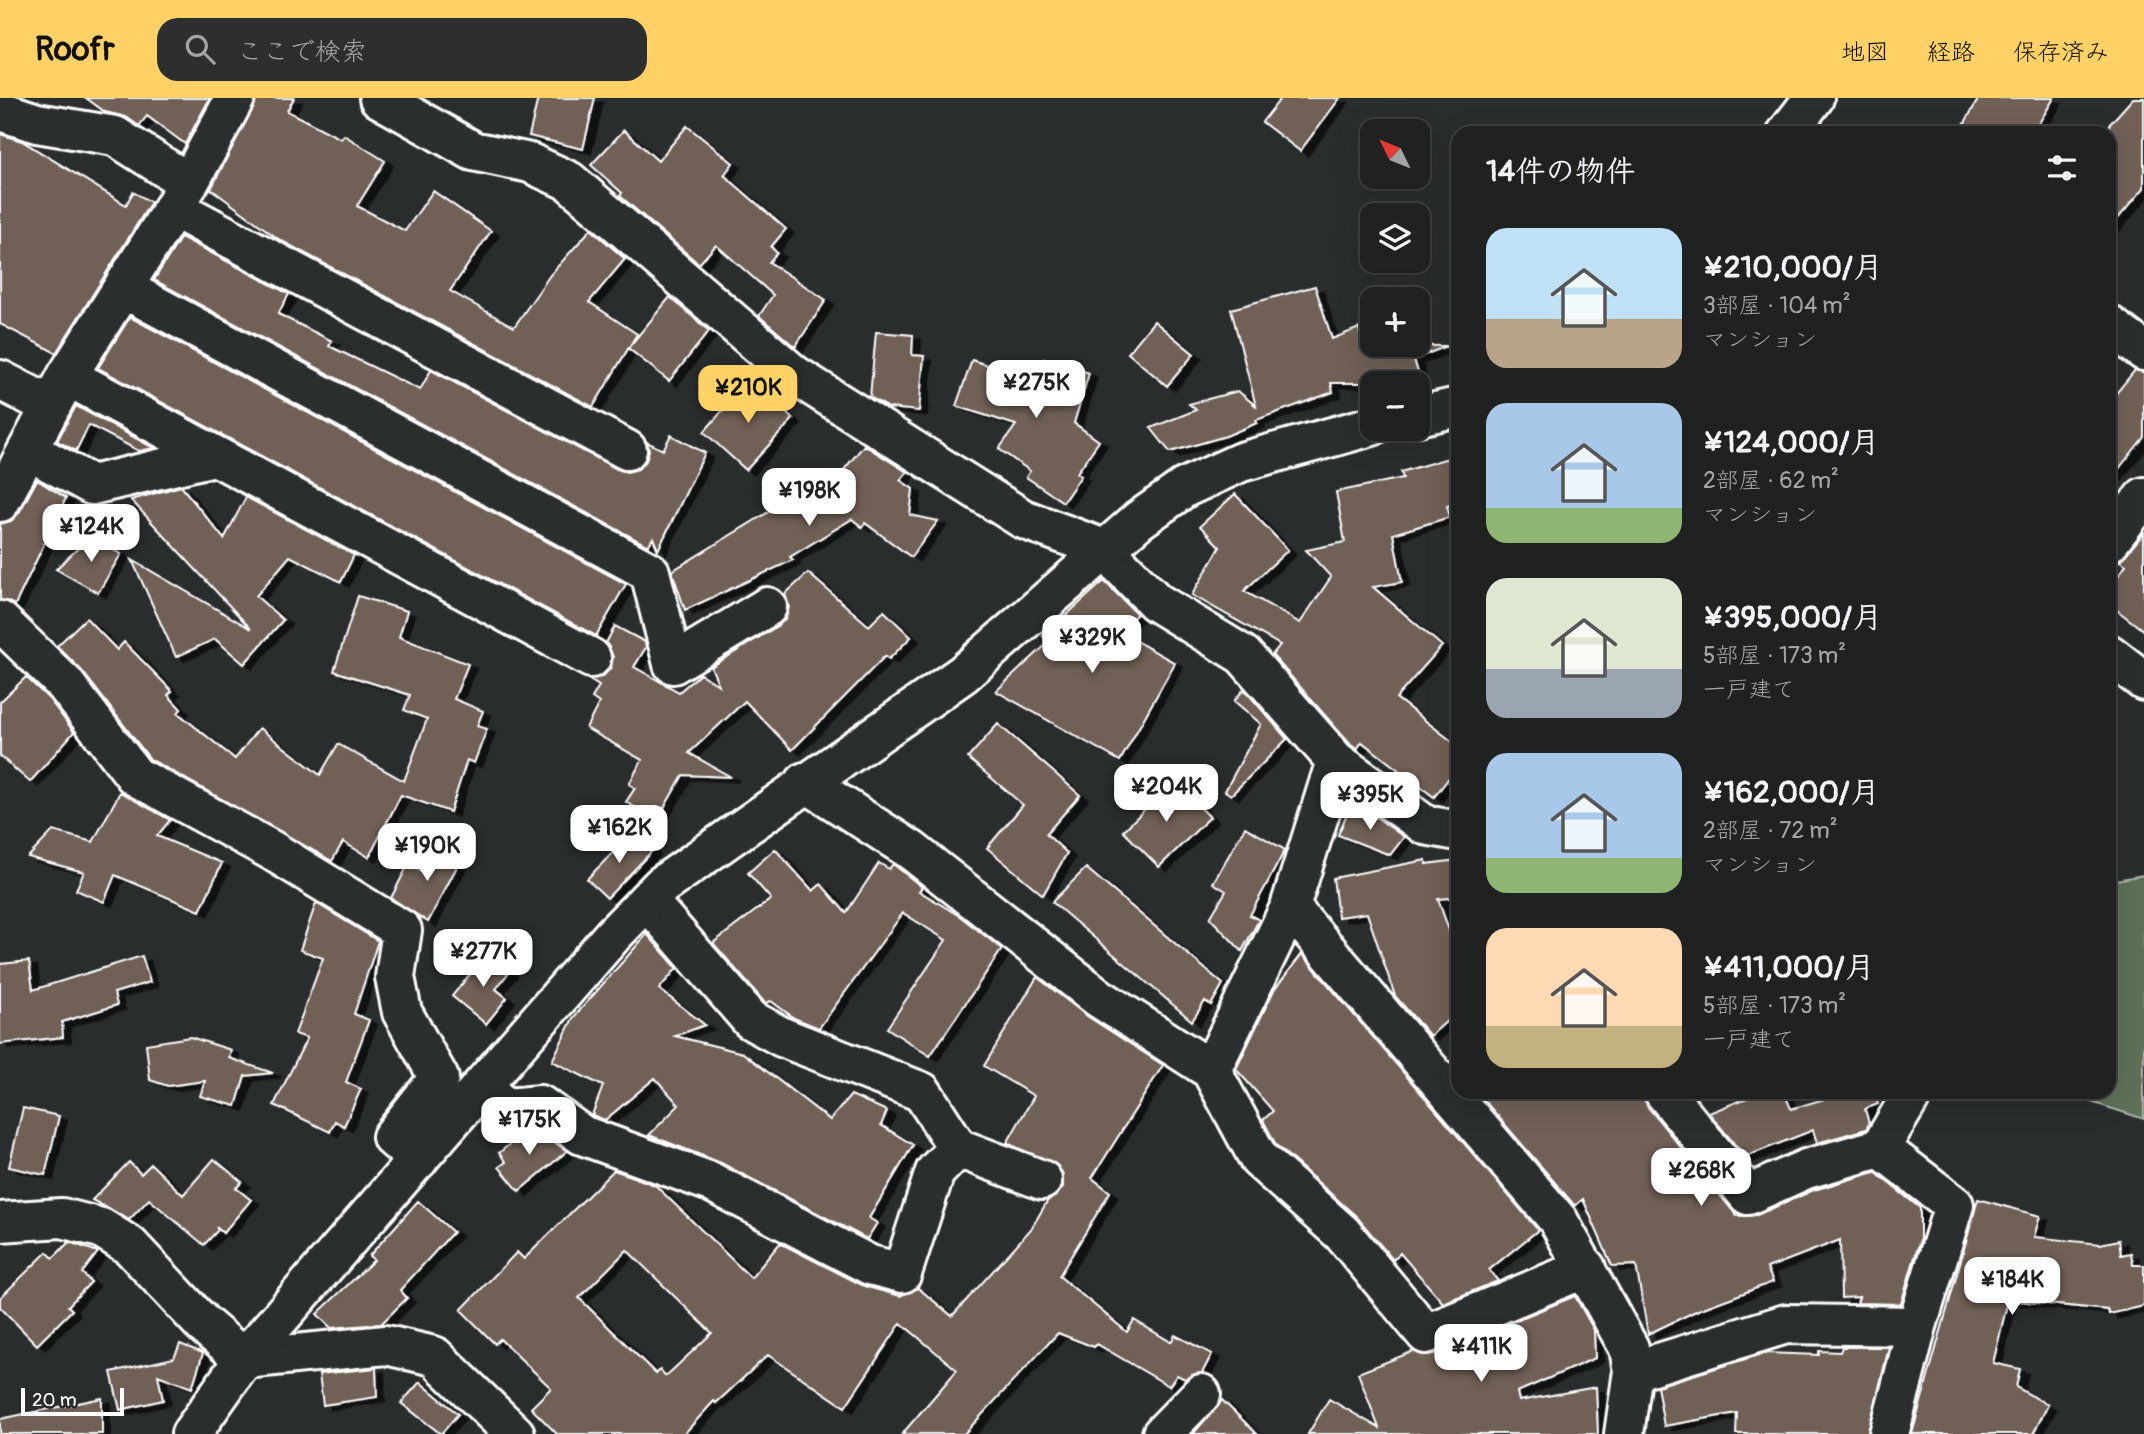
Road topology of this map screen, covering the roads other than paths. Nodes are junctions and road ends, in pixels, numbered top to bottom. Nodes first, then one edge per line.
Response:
1 (235, 98) edge
2 (379, 98) edge
3 (1814, 98) edge
4 (0, 111) edge
5 (1792, 126) edge
6 (182, 196) junction
7 (123, 288) junction
8 (2116, 330) edge
9 (2144, 351) edge
10 (0, 380) edge
11 (59, 391) junction
12 (1451, 409) edge
13 (1430, 413) edge
14 (1360, 429) edge
15 (28, 450) junction
16 (627, 450) dead end
17 (214, 456) junction
18 (2144, 497) edge
19 (0, 502) edge
20 (2116, 533) edge
21 (1104, 549) junction
22 (767, 607) dead end
23 (0, 621) edge
24 (591, 658) dead end
25 (2116, 659) edge
26 (2144, 681) edge
27 (1336, 761) junction
28 (805, 782) junction
29 (1451, 830) edge
30 (647, 900) junction
31 (1290, 907) junction
32 (1211, 1070) junction
33 (1449, 1077) edge
34 (481, 1088) junction
35 (1466, 1099) edge
36 (1670, 1099) edge
37 (1909, 1099) edge
38 (1880, 1147) junction
39 (958, 1148) junction
40 (418, 1160) junction
41 (1042, 1180) dead end
42 (0, 1222) edge
43 (1586, 1268) junction
44 (1917, 1326) junction
45 (244, 1359) junction
46 (1633, 1371) junction
47 (1201, 1394) dead end
48 (191, 1434) edge
49 (515, 1434) edge
50 (1162, 1434) edge
51 (1625, 1434) edge
52 (1889, 1434) edge

1 - 6 street
2 - 21 street
3 - 5 street
4 - 6 street
6 - 7 street
6 - 16 street
7 - 11 street
7 - 22 street
8 - 9 street
10 - 11 street
11 - 15 street
11 - 17 street
12 - 13 street
14 - 21 street
15 - 17 street
15 - 19 street
17 - 24 street
18 - 20 street
21 - 27 street
21 - 28 street
23 - 40 street
25 - 26 street
27 - 29 street
27 - 31 street
28 - 30 street
28 - 32 street
30 - 34 street
30 - 39 street
31 - 32 street
31 - 33 street
32 - 43 street
34 - 39 street
34 - 40 street
35 - 43 street
36 - 38 street
37 - 38 street
38 - 44 street
39 - 41 street
40 - 45 street
42 - 45 street
43 - 46 street
44 - 46 street
44 - 52 street
45 - 48 street
45 - 49 street
46 - 51 street
47 - 50 street

